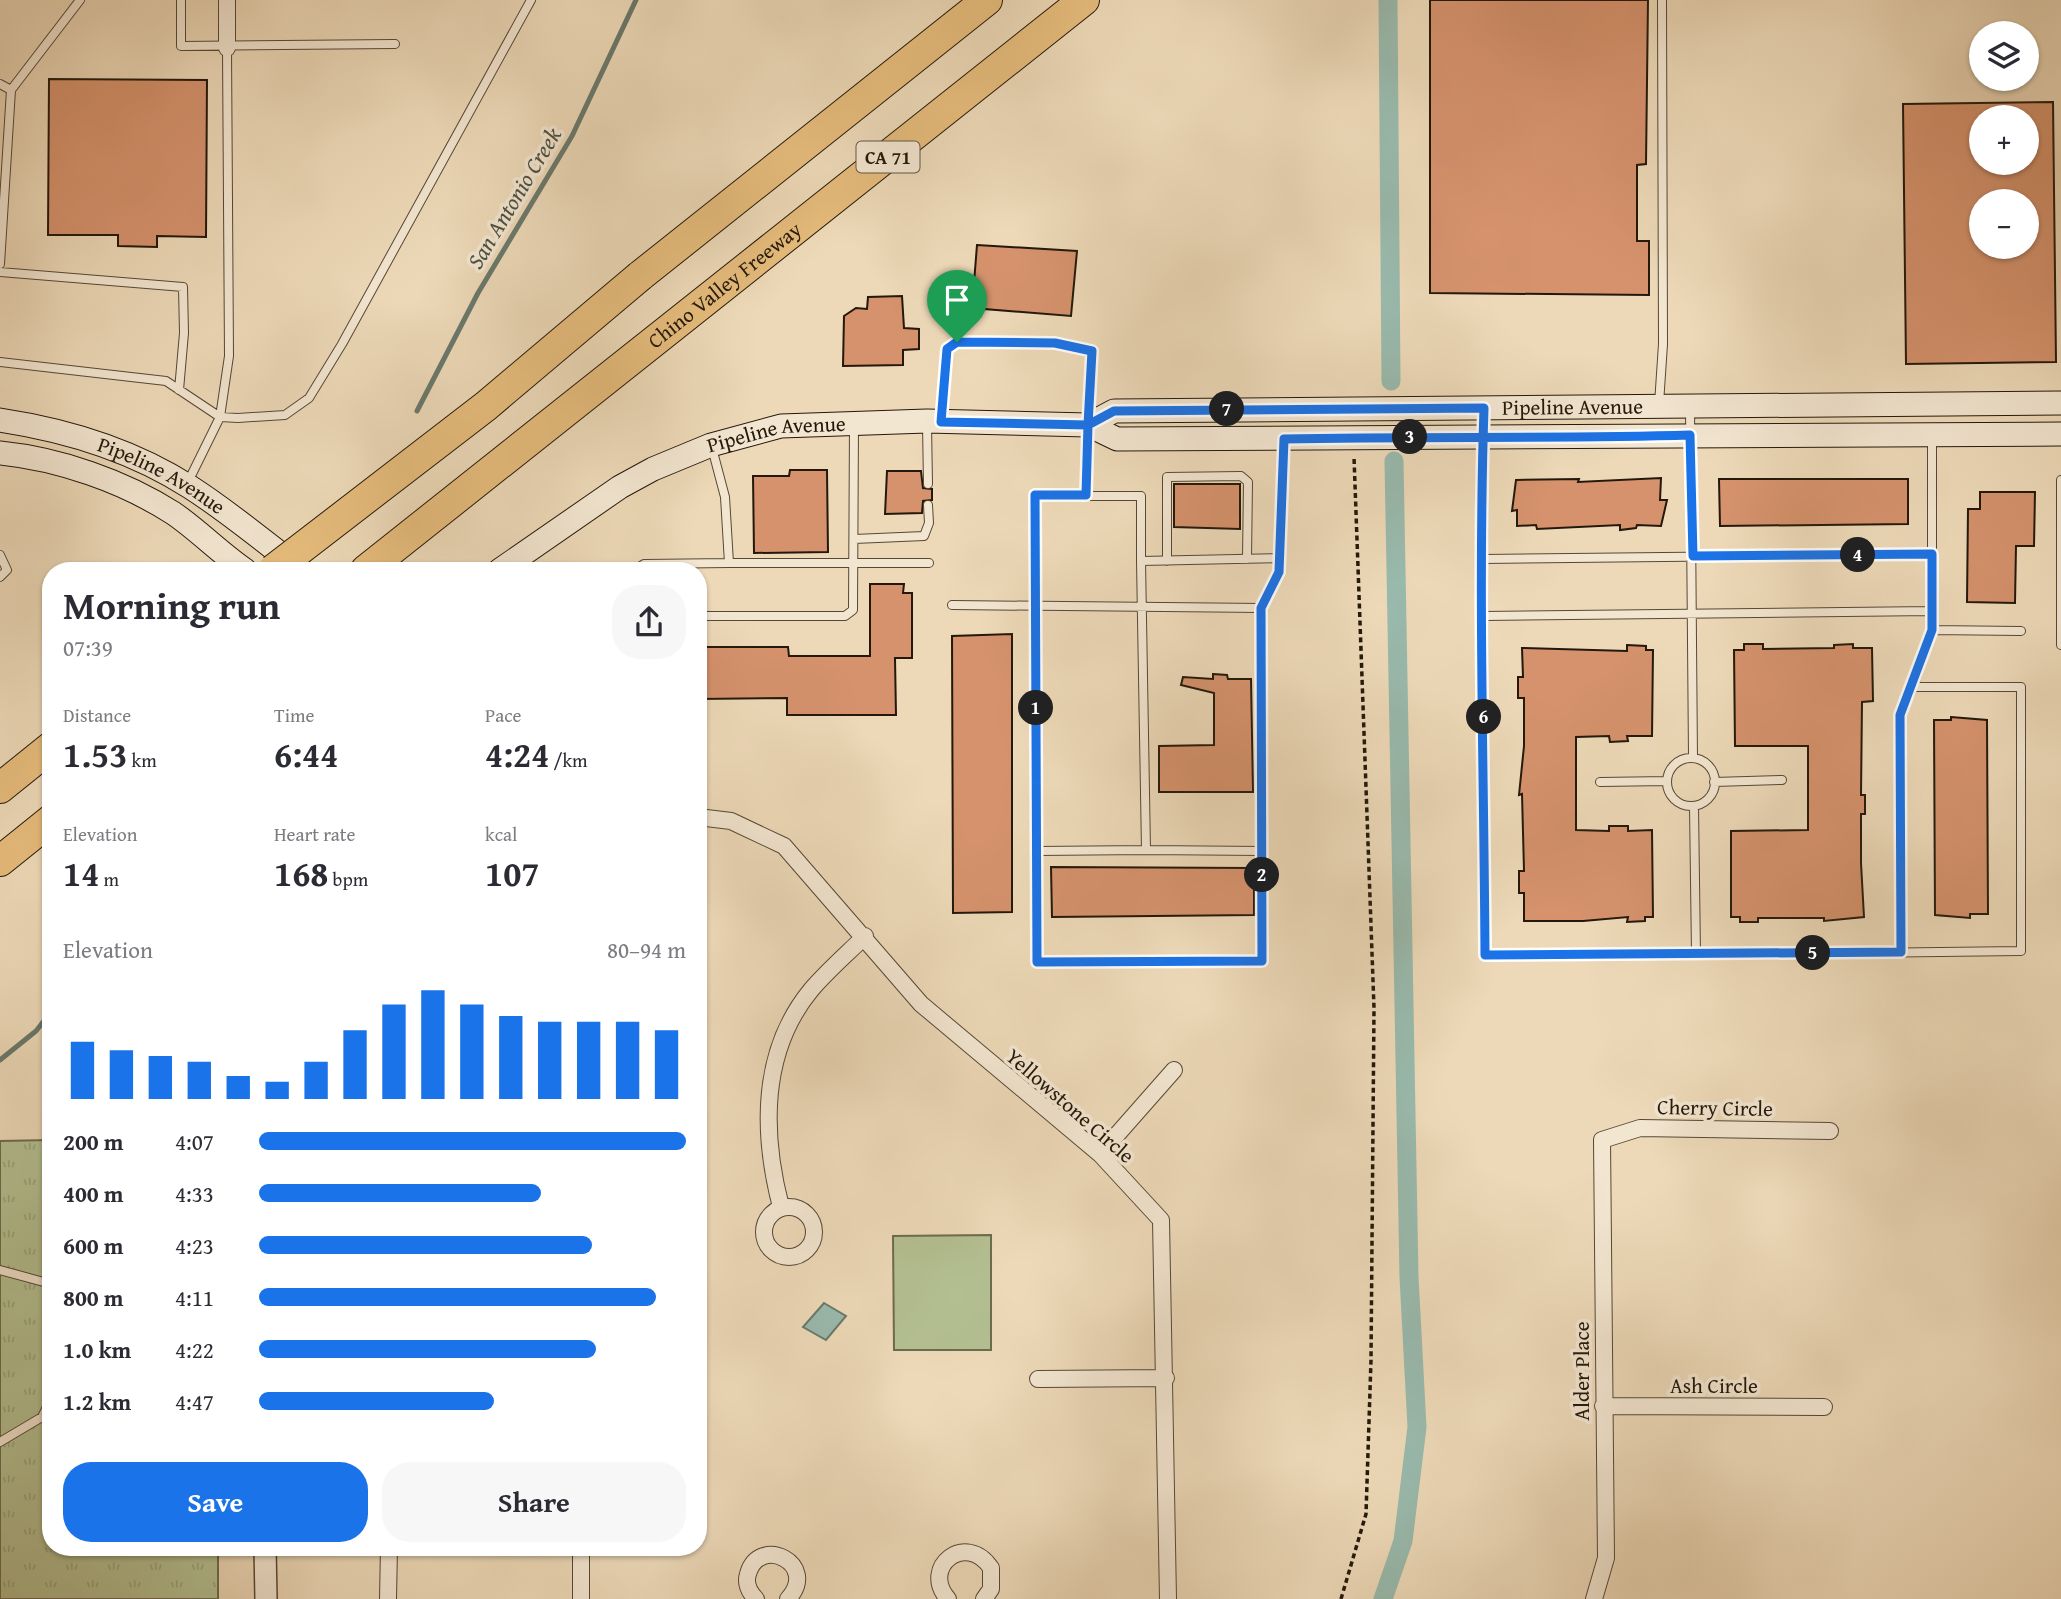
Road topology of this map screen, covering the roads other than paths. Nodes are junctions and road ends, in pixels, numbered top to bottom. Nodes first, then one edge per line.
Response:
1 (80, 0) edge
2 (181, 0) edge
3 (227, 0) edge
4 (531, 0) edge
5 (987, 0) edge
6 (1084, 0) edge
7 (1662, 0) edge
8 (395, 44) dead end
9 (227, 48) junction
10 (0, 84) edge
11 (11, 90) junction
12 (0, 264) edge
13 (0, 272) edge
14 (0, 362) edge
15 (179, 390) junction
16 (2061, 403) edge
17 (1659, 404) junction
18 (1690, 404) junction
19 (1484, 408) junction
20 (220, 417) junction
21 (0, 419) edge
22 (934, 421) junction
23 (854, 422) junction
24 (1088, 425) junction
25 (2061, 433) edge
26 (1932, 434) junction
27 (1690, 435) junction
28 (1483, 437) junction
29 (1284, 439) junction
30 (711, 445) junction
31 (0, 453) edge
32 (2061, 480) edge
33 (928, 484) dead end
34 (186, 485) junction
35 (1086, 495) junction
36 (928, 505) dead end
37 (854, 539) junction
38 (2061, 539) edge
39 (1932, 554) junction
40 (0, 555) edge
41 (1693, 556) junction
42 (1279, 558) junction
43 (1247, 559) junction
44 (1483, 559) junction
45 (1141, 561) junction
46 (1167, 561) junction
47 (235, 562) edge
48 (282, 562) edge
49 (291, 562) edge
50 (376, 562) edge
51 (512, 562) edge
52 (707, 563) edge
53 (729, 563) junction
54 (854, 563) junction
55 (929, 563) dead end
56 (0, 577) edge
57 (952, 605) dead end
58 (1036, 605) junction
59 (1141, 606) junction
60 (1261, 608) junction
61 (1932, 611) junction
62 (1484, 615) junction
63 (1693, 615) junction
64 (707, 616) edge
65 (1932, 630) junction
66 (2021, 631) dead end
67 (2061, 645) edge
68 (1913, 687) junction
69 (42, 754) edge
70 (1693, 758) junction
71 (1782, 780) dead end
72 (1667, 781) junction
73 (1600, 782) dead end
74 (1714, 782) junction
75 (0, 788) edge
76 (1694, 806) junction
77 (707, 818) edge
78 (40, 829) edge
79 (1037, 850) junction
80 (1146, 850) junction
81 (1262, 851) junction
82 (0, 861) edge
83 (864, 936) junction
84 (1901, 952) junction
85 (1696, 955) junction
86 (1174, 1070) dead end
87 (1830, 1131) dead end
88 (1602, 1140) joint
89 (1100, 1154) junction
90 (781, 1207) dead end
91 (0, 1270) edge
92 (42, 1282) edge
93 (1166, 1378) junction
94 (1038, 1379) dead end
95 (1603, 1406) junction
96 (1824, 1408) dead end
97 (42, 1417) edge
98 (0, 1442) edge
99 (265, 1556) edge
100 (389, 1556) edge
101 (581, 1556) edge
102 (265, 1599) edge
103 (388, 1599) edge
104 (581, 1599) edge
105 (756, 1599) edge
106 (788, 1599) edge
107 (948, 1599) edge
108 (984, 1599) edge
109 (1168, 1599) edge
110 (1594, 1599) edge

1 - 11 lane
2 - 9 lane
3 - 9 street
4 - 20 lane
5 - 48 highway, CA 71, bridge
6 - 50 highway, Chino Valley Freeway / CA 71
7 - 17 lane
8 - 9 lane
9 - 20 lane
10 - 11 lane
11 - 12 lane
13 - 15 lane
14 - 15 lane
15 - 20 lane
16 - 18 main road, Pipeline Avenue
17 - 18 main road, Pipeline Avenue
17 - 19 main road, Pipeline Avenue
18 - 27 lane
19 - 24 main road, Pipeline Avenue
19 - 28 lane
20 - 34 lane
21 - 34 main road, Pipeline Avenue
22 - 23 main road, Pipeline Avenue
22 - 24 main road, Pipeline Avenue
22 - 24 lane
22 - 33 lane
23 - 30 main road, Pipeline Avenue
23 - 37 lane
24 - 29 main road, Pipeline Avenue
24 - 35 lane
25 - 26 main road, Pipeline Avenue
26 - 27 main road, Pipeline Avenue
26 - 39 lane
27 - 28 main road, Pipeline Avenue
27 - 41 lane
28 - 29 main road, Pipeline Avenue
28 - 44 lane
29 - 42 lane
30 - 51 main road, Pipeline Avenue
30 - 53 lane
31 - 47 main road, Pipeline Avenue
32 - 38 lane
34 - 49 main road, Pipeline Avenue
35 - 45 lane
35 - 58 lane
36 - 37 lane
37 - 54 lane
38 - 67 lane
39 - 41 lane
39 - 61 lane
40 - 56 lane
41 - 44 lane
41 - 63 lane
42 - 43 lane
42 - 60 lane
43 - 46 lane
43 - 46 lane
44 - 62 lane
45 - 46 lane
45 - 59 lane
52 - 53 lane
53 - 54 lane
54 - 55 lane
54 - 64 lane
57 - 58 lane
58 - 59 lane
58 - 79 lane
59 - 60 lane
59 - 80 lane
60 - 81 lane
61 - 63 lane
61 - 65 lane
62 - 63 lane
62 - 85 lane
63 - 70 lane
65 - 66 lane
65 - 68 lane
68 - 84 lane
68 - 84 lane
69 - 75 highway
70 - 72 lane
70 - 74 lane
71 - 74 lane
72 - 73 lane
72 - 76 lane
74 - 76 lane
76 - 85 lane
77 - 83 street, Yellowstone Circle
78 - 82 highway
79 - 80 lane
79 - 81 lane
80 - 81 lane
83 - 89 street, Yellowstone Circle
83 - 90 street
84 - 85 lane
86 - 89 street
87 - 88 street, Cherry Circle
88 - 95 street, Alder Place
89 - 93 street, Yellowstone Circle
91 - 92 lane
93 - 94 street
93 - 109 street, Yellowstone Circle
95 - 96 street, Ash Circle
95 - 110 street, Alder Place
97 - 98 lane
99 - 102 street
100 - 103 street
101 - 104 street
105 - 106 street
107 - 108 street

